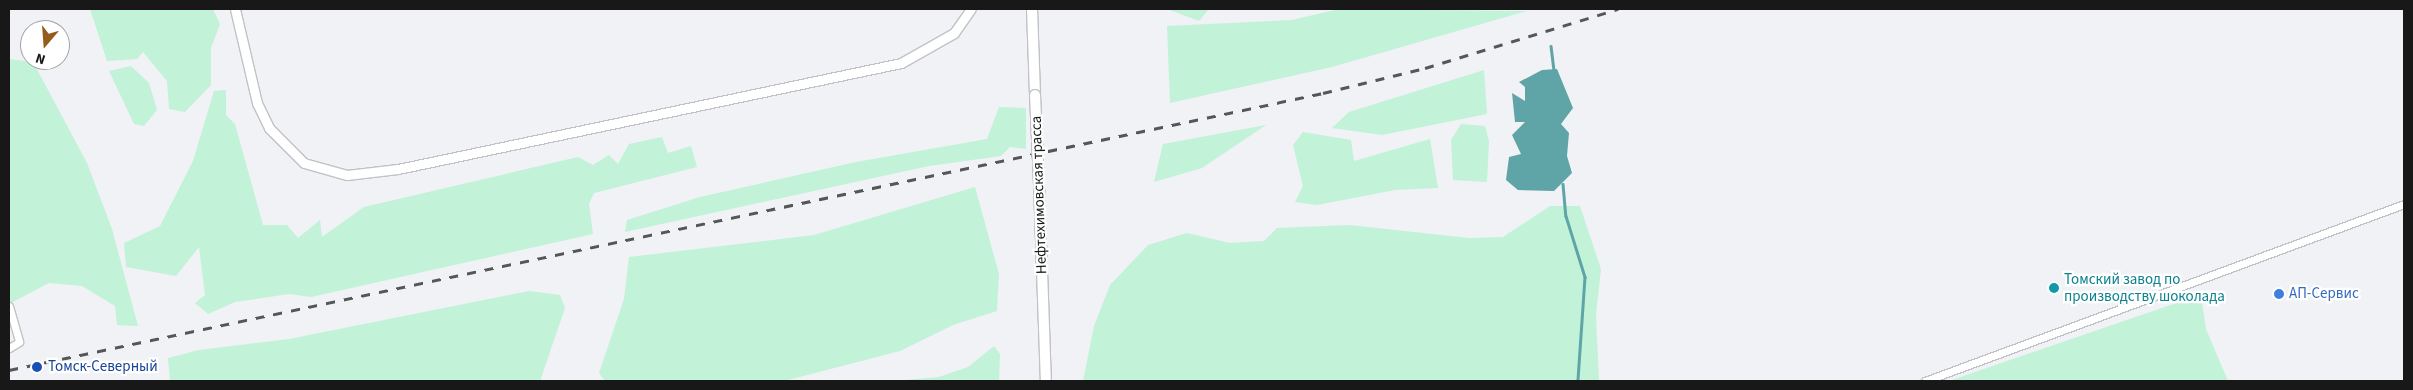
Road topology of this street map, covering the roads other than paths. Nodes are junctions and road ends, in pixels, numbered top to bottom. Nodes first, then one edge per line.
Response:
1 (234, 9) edge
2 (971, 9) edge
3 (1032, 9) edge
4 (2404, 204) edge
5 (9, 306) edge
6 (9, 348) edge
7 (1046, 381) edge
8 (1925, 381) edge

1 - 2 street
3 - 7 main road, Нефтехимовская трасса, bridge
4 - 8 street
5 - 6 street

